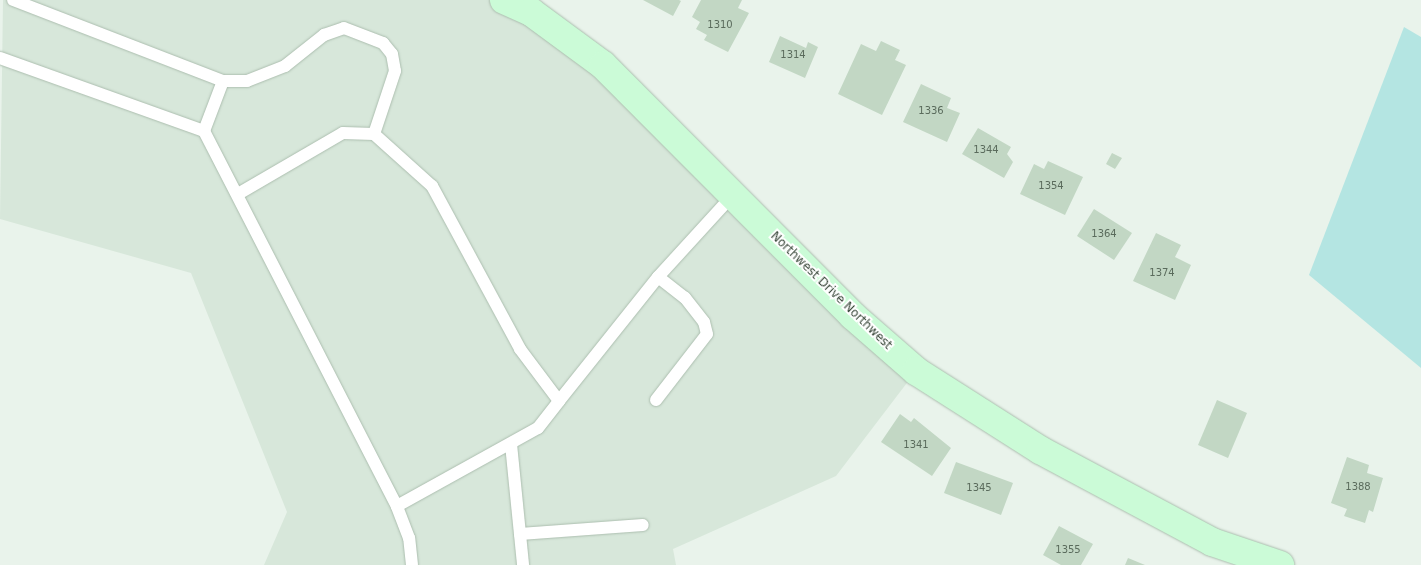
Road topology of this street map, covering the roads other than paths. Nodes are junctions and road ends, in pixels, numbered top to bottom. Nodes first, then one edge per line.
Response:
1 (14, 0) edge
2 (504, 0) edge
3 (0, 58) edge
4 (223, 81) junction
5 (204, 131) junction
6 (374, 134) junction
7 (238, 194) junction
8 (733, 195) junction
9 (658, 277) junction
10 (656, 400) dead end
11 (559, 401) junction
12 (511, 444) junction
13 (396, 506) junction
14 (643, 525) dead end
15 (520, 534) junction
16 (412, 565) edge
17 (523, 565) edge
18 (1280, 565) edge

1 - 4 lane
2 - 8 street, Northwest Drive Northwest
3 - 5 lane
4 - 5 lane
4 - 6 lane
5 - 7 lane
6 - 7 lane
6 - 11 lane
7 - 13 lane
8 - 9 lane
8 - 18 street, Northwest Drive Northwest
9 - 10 lane
9 - 11 lane
11 - 12 lane
12 - 13 lane
12 - 15 lane
13 - 16 lane
14 - 15 lane
15 - 17 lane

